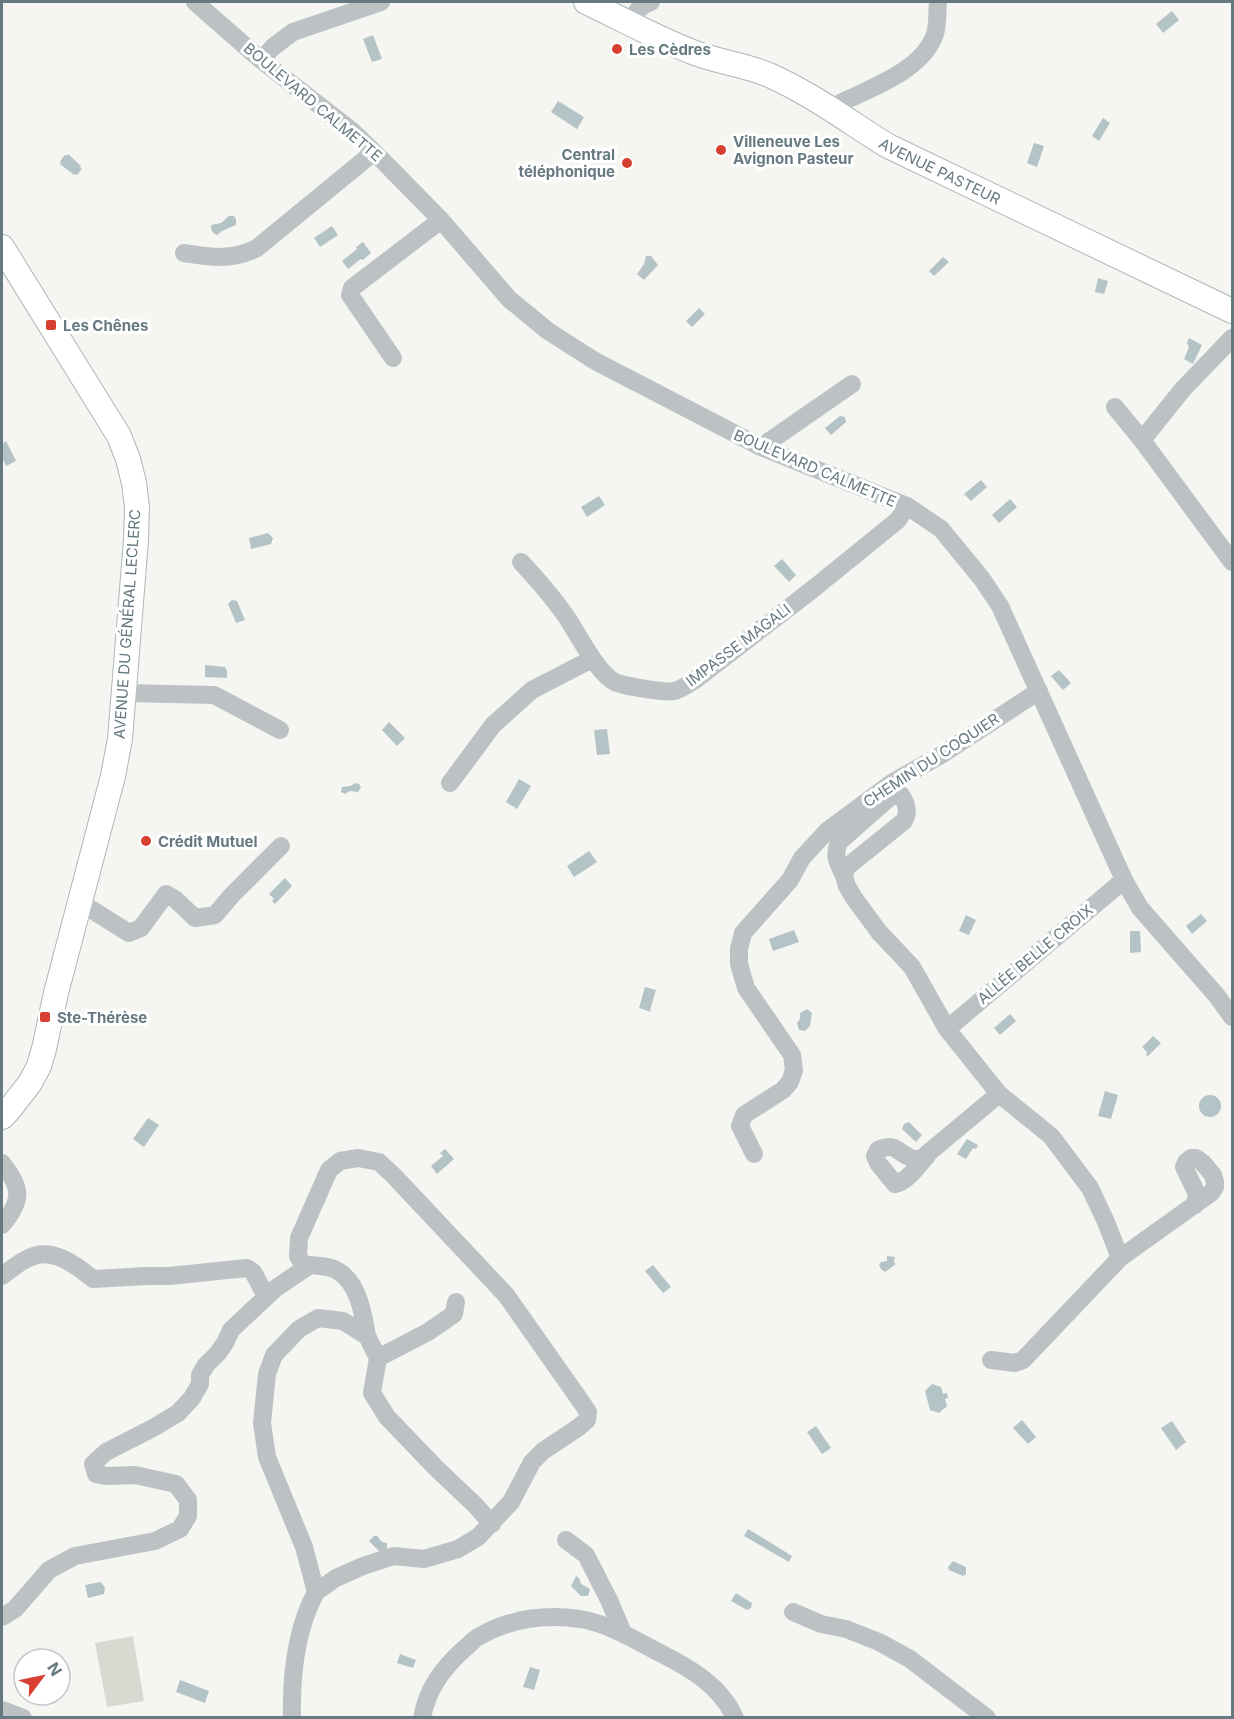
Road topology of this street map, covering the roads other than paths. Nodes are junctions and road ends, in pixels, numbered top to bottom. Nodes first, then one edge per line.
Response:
1 (195, 2) edge
2 (586, 2) edge
3 (651, 2) edge
4 (938, 2) edge
5 (378, 3) edge
6 (630, 22) junction
7 (261, 60) junction
8 (830, 108) junction
9 (374, 152) junction
10 (441, 220) junction
11 (2, 247) edge
12 (184, 253) dead end
13 (1233, 311) edge
14 (1233, 338) edge
15 (393, 358) dead end
16 (852, 384) dead end
17 (1115, 407) dead end
18 (1142, 440) junction
19 (761, 447) junction
20 (907, 506) junction
21 (522, 562) dead end
22 (1233, 562) edge
23 (592, 658) junction
24 (1039, 691) junction
25 (124, 693) junction
26 (280, 730) dead end
27 (450, 783) dead end
28 (281, 846) dead end
29 (844, 876) junction
30 (1124, 880) junction
31 (81, 903) junction
32 (56, 993) junction
33 (1233, 1017) edge
34 (947, 1029) junction
35 (2, 1094) edge
36 (999, 1094) junction
37 (2, 1117) edge
38 (754, 1154) dead end
39 (927, 1156) dead end
40 (2, 1163) edge
41 (1195, 1205) dead end
42 (2, 1225) edge
43 (1120, 1258) junction
44 (305, 1268) junction
45 (2, 1276) edge
46 (266, 1296) junction
47 (456, 1302) dead end
48 (367, 1336) junction
49 (378, 1358) junction
50 (991, 1360) dead end
51 (492, 1524) junction
52 (566, 1540) dead end
53 (316, 1592) junction
54 (793, 1612) dead end
55 (2, 1617) edge
56 (623, 1633) junction
57 (2, 1710) edge
58 (23, 1718) edge
59 (292, 1718) edge
60 (422, 1718) edge
61 (735, 1718) edge
62 (987, 1718) edge

1 - 7 street, BOULEVARD CALMETTE
2 - 6 main road, AVENUE PASTEUR
3 - 6 street
4 - 8 street
5 - 7 street
6 - 8 main road, AVENUE PASTEUR
7 - 9 street, BOULEVARD CALMETTE
8 - 13 main road, AVENUE PASTEUR
9 - 10 street, BOULEVARD CALMETTE
9 - 12 street
10 - 15 street
10 - 19 street, BOULEVARD CALMETTE
11 - 25 main road, AVENUE DU GÉNÉRAL LECLERC
14 - 18 street
16 - 19 street
17 - 18 street
18 - 22 street
19 - 20 street, BOULEVARD CALMETTE
20 - 23 street, IMPASSE MAGALI
20 - 24 street, BOULEVARD CALMETTE
21 - 23 street, IMPASSE MAGALI
23 - 27 street
24 - 30 street, BOULEVARD CALMETTE
24 - 38 street, CHEMIN DU COQUIER
25 - 26 street
25 - 31 main road, AVENUE DU GÉNÉRAL LECLERC
28 - 31 street
29 - 29 street
29 - 34 street
30 - 33 street, BOULEVARD CALMETTE
30 - 34 street, ALLÉE BELLE CROIX
31 - 32 main road, AVENUE DU GÉNÉRAL LECLERC
32 - 35 main road, AVENUE DU GÉNÉRAL LECLERC
32 - 37 main road, AVENUE DU GÉNÉRAL LECLERC
34 - 36 street
36 - 39 street
36 - 43 street
40 - 42 street
41 - 43 street
43 - 50 street
44 - 46 street
44 - 48 street
44 - 51 street
45 - 46 street
46 - 55 street
47 - 49 street
48 - 49 street
48 - 53 street
49 - 51 street
51 - 53 street
52 - 56 street
53 - 59 street
54 - 62 street
56 - 60 street
56 - 61 street
57 - 58 street

